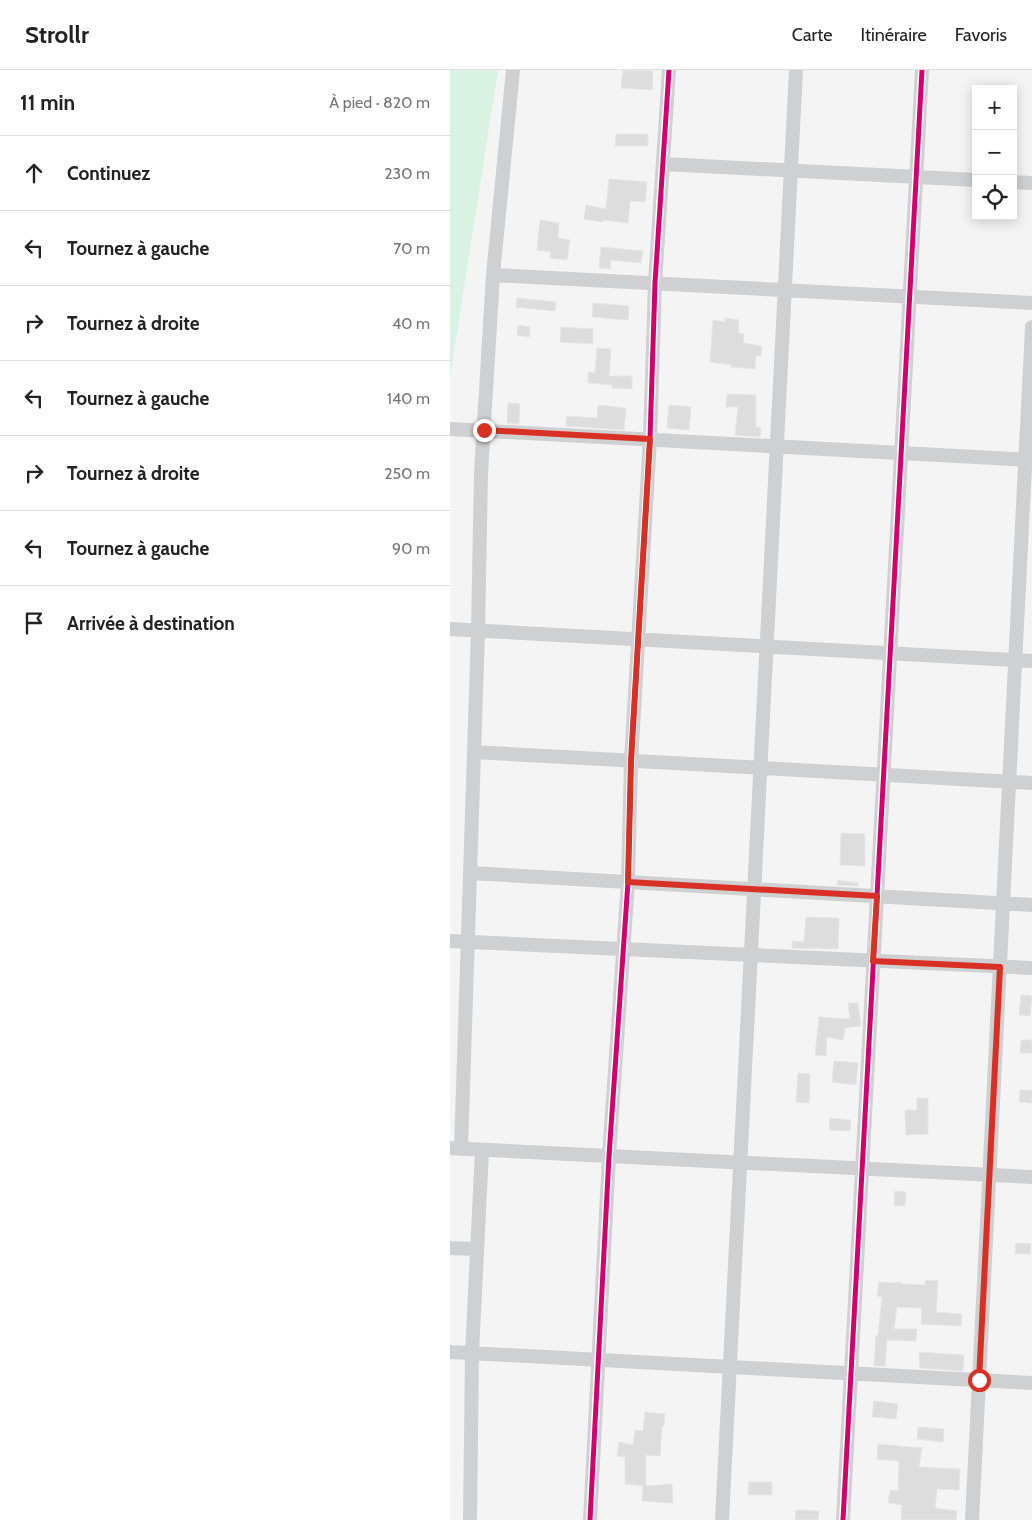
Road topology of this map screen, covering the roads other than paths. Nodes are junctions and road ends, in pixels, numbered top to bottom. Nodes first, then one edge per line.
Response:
1 (513, 70) edge
2 (669, 70) edge
3 (796, 70) edge
4 (922, 70) edge
5 (663, 164) junction
6 (791, 170) junction
7 (916, 177) junction
8 (972, 180) edge
9 (1017, 182) edge
10 (1032, 183) edge
11 (493, 275) junction
12 (655, 283) junction
13 (785, 290) junction
14 (909, 296) junction
15 (1032, 303) edge
16 (1032, 327) edge
17 (450, 429) edge
18 (484, 430) junction
19 (650, 439) junction
20 (777, 446) junction
21 (901, 453) junction
22 (1029, 459) edge
23 (450, 629) edge
24 (478, 631) junction
25 (638, 639) junction
26 (767, 646) junction
27 (890, 653) junction
28 (1015, 660) junction
29 (1032, 661) edge
30 (474, 752) junction
31 (631, 761) junction
32 (760, 768) junction
33 (883, 775) junction
34 (1009, 782) junction
35 (1032, 783) edge
36 (470, 873) junction
37 (628, 882) junction
38 (754, 889) junction
39 (877, 896) junction
40 (1003, 904) junction
41 (1032, 905) edge
42 (450, 941) edge
43 (468, 942) junction
44 (623, 949) junction
45 (751, 955) junction
46 (873, 961) junction
47 (1000, 967) junction
48 (1032, 968) edge
49 (456, 1149) edge
50 (482, 1150) junction
51 (609, 1156) junction
52 (740, 1163) junction
53 (862, 1169) junction
54 (989, 1175) junction
55 (1032, 1177) edge
56 (450, 1248) edge
57 (476, 1249) junction
58 (450, 1352) edge
59 (472, 1354) junction
60 (598, 1360) junction
61 (730, 1367) junction
62 (851, 1374) junction
63 (979, 1380) junction
64 (1032, 1383) edge
65 (470, 1520) edge
66 (590, 1520) edge
67 (722, 1520) edge
68 (843, 1520) edge
69 (972, 1520) edge

1 - 11 street
2 - 5 street
3 - 6 street
4 - 7 street
5 - 6 street
5 - 12 street
6 - 7 street
6 - 13 street
7 - 8 street
7 - 14 street
9 - 10 street
11 - 12 street
11 - 18 street
12 - 13 street
12 - 19 street
13 - 14 street
13 - 20 street
14 - 15 street
14 - 21 street
16 - 22 street
17 - 18 street
18 - 19 street
18 - 24 street
19 - 20 street
19 - 25 street
20 - 21 street
20 - 26 street
21 - 22 street
21 - 27 street
22 - 28 street
23 - 24 street
24 - 25 street
24 - 30 street
25 - 26 street
25 - 31 street
26 - 27 street
26 - 32 street
27 - 28 street
27 - 33 street
28 - 29 street
28 - 34 street
30 - 31 street
30 - 36 street
31 - 32 street
31 - 37 street
32 - 33 street
32 - 38 street
33 - 34 street
33 - 39 street
34 - 35 street
34 - 40 street
36 - 37 street
36 - 43 street
37 - 38 street
37 - 44 street
38 - 39 street
38 - 45 street
39 - 40 street
39 - 46 street
40 - 41 street
40 - 47 street
42 - 43 street
43 - 44 street
43 - 49 street
44 - 45 street
44 - 51 street
45 - 46 street
45 - 52 street
46 - 47 street
46 - 53 street
47 - 48 street
47 - 54 street
49 - 50 street
50 - 51 street
50 - 57 street
51 - 52 street
51 - 60 street
52 - 53 street
52 - 61 street
53 - 54 street
53 - 62 street
54 - 55 street
54 - 63 street
56 - 57 street
57 - 59 street
58 - 59 street
59 - 60 street
59 - 65 street
60 - 61 street
60 - 66 street
61 - 62 street
61 - 67 street
62 - 63 street
62 - 68 street
63 - 64 street
63 - 69 street

